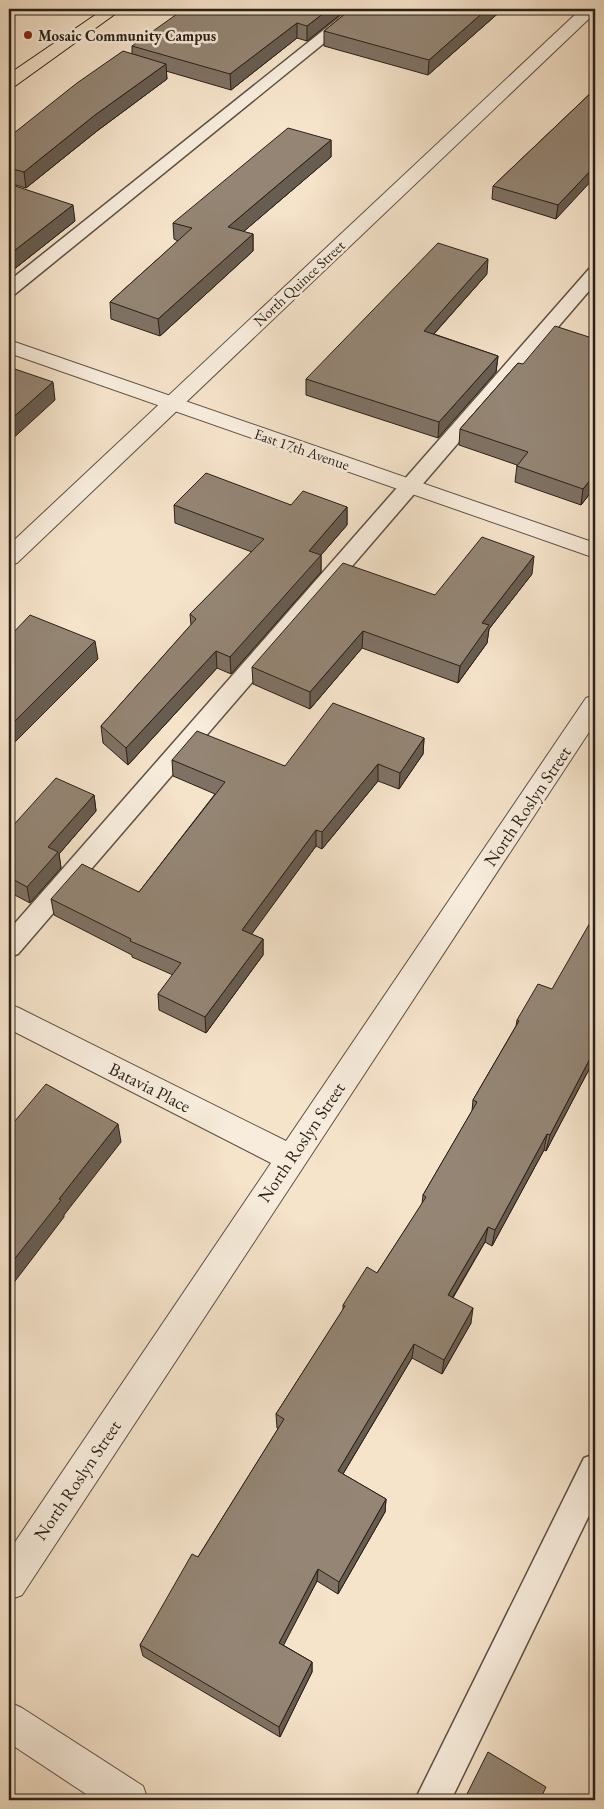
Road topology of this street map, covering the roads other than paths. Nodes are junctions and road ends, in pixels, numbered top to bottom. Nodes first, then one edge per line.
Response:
1 (114, 9) edge
2 (359, 9) edge
3 (590, 9) edge
4 (9, 82) edge
5 (595, 273) edge
6 (9, 290) edge
7 (9, 346) edge
8 (172, 403) junction
9 (409, 486) junction
10 (595, 551) edge
11 (9, 558) edge
12 (595, 704) edge
13 (9, 946) edge
14 (9, 1016) edge
15 (291, 1158) junction
16 (595, 1469) edge
17 (9, 1582) edge
18 (9, 1721) edge
19 (129, 1800) edge
20 (433, 1800) edge

1 - 4 main road
2 - 6 lane
3 - 8 street, North Quince Street
5 - 9 lane
7 - 8 street, East 17th Avenue
8 - 9 street, East 17th Avenue
8 - 11 street, North Quince Street
9 - 10 street, East 17th Avenue
9 - 13 lane
12 - 15 street, North Roslyn Street
14 - 15 street, Batavia Place
15 - 17 street, North Roslyn Street
16 - 20 lane
18 - 19 street

